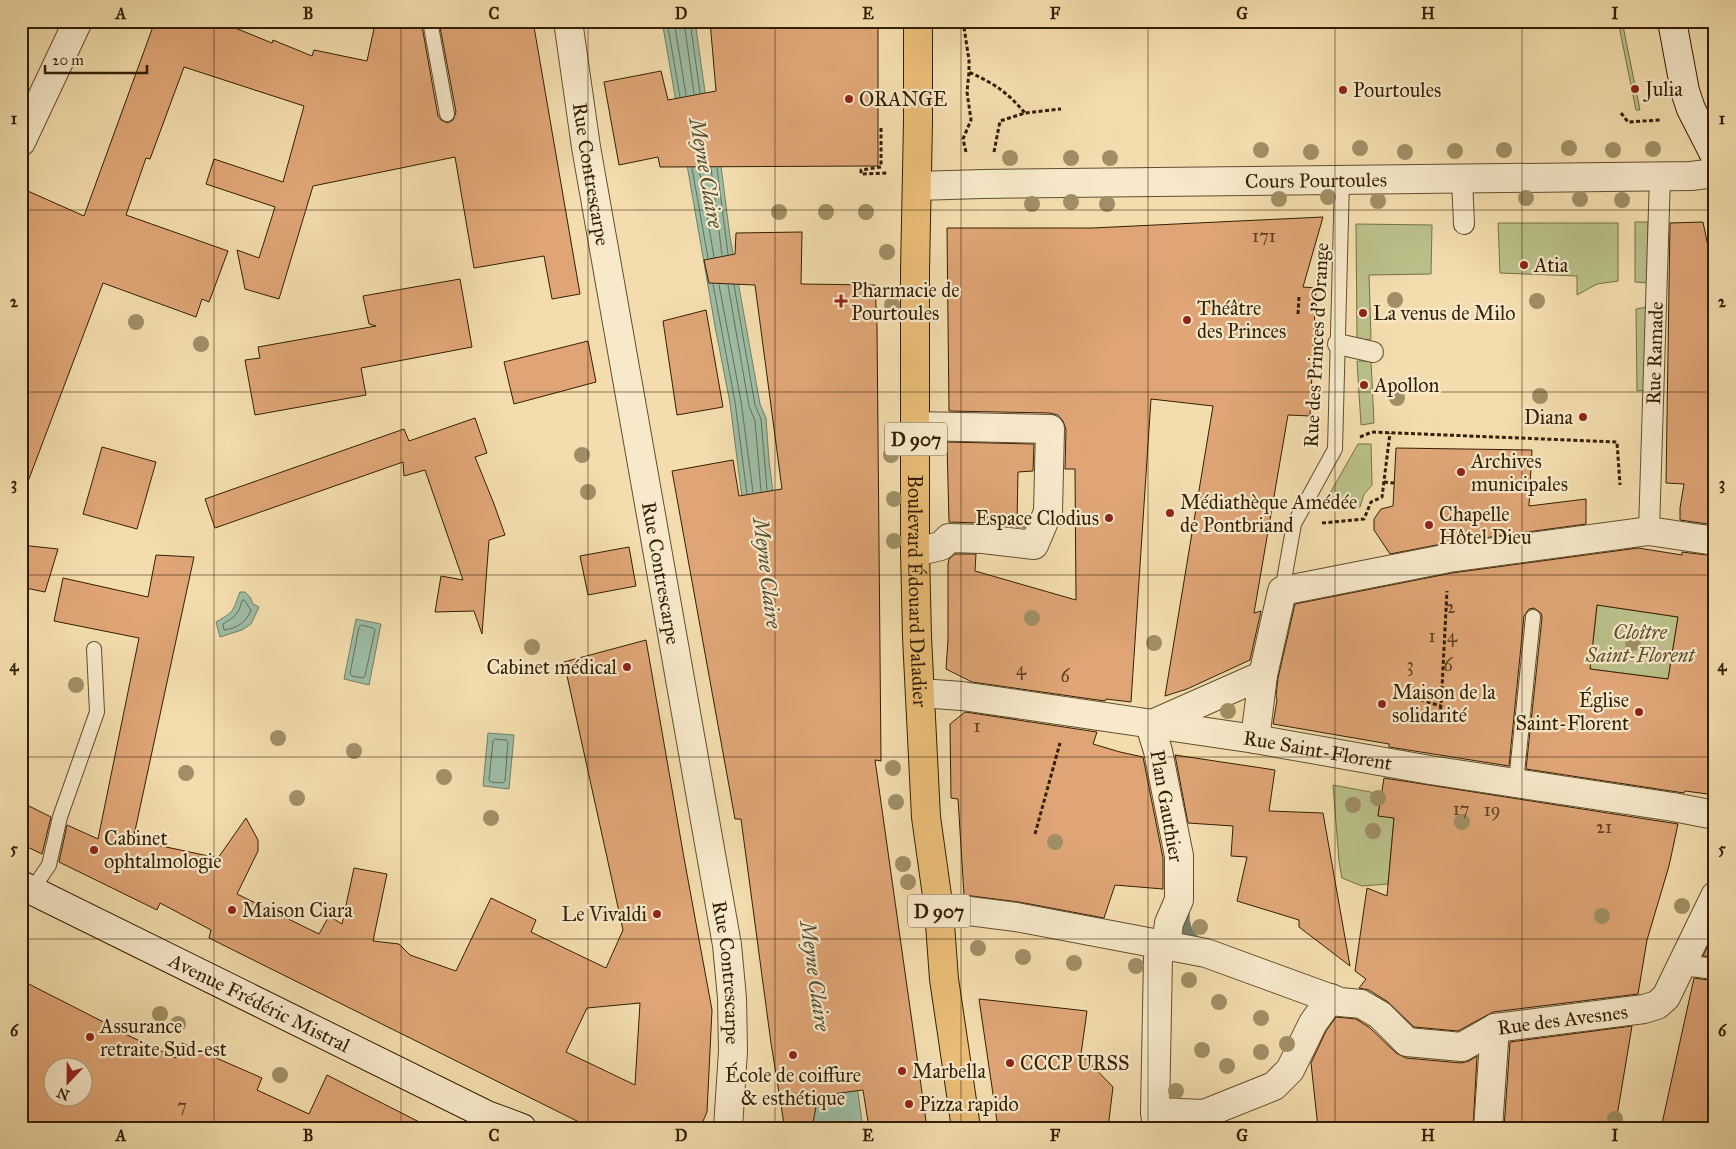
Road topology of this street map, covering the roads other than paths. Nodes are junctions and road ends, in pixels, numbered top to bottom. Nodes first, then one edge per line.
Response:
1 (78, 21) edge
2 (430, 21) edge
3 (568, 21) edge
4 (918, 21) edge
5 (1672, 21) edge
6 (447, 114) dead end
7 (21, 142) edge
8 (1715, 156) edge
9 (1715, 172) edge
10 (1660, 176) junction
11 (1462, 179) junction
12 (1342, 180) junction
13 (917, 186) junction
14 (1464, 224) dead end
15 (1338, 344) junction
16 (1373, 352) dead end
17 (916, 426) junction
18 (1638, 533) junction
19 (1715, 541) edge
20 (915, 552) junction
21 (1282, 591) junction
22 (1533, 617) dead end
23 (94, 649) dead end
24 (1263, 675) junction
25 (920, 693) junction
26 (1150, 725) junction
27 (1255, 739) junction
28 (1516, 782) junction
29 (1715, 815) edge
30 (26, 888) edge
31 (1715, 896) edge
32 (939, 910) junction
33 (1166, 945) junction
34 (1683, 965) junction
35 (1715, 969) edge
36 (1331, 998) junction
37 (1495, 1028) junction
38 (1156, 1120) edge
39 (507, 1125) edge
40 (728, 1128) edge
41 (966, 1128) edge
42 (1488, 1128) edge

1 - 7 street
2 - 6 lane
3 - 40 street, Rue Contrescarpe
4 - 13 main road, Boulevard Édouard Daladier / D 907
5 - 8 street
9 - 10 street, Cours Pourtoules
10 - 11 street, Cours Pourtoules
10 - 18 street, Rue Ramade
11 - 12 street, Cours Pourtoules
11 - 14 street
12 - 13 street, Cours Pourtoules
12 - 15 lane, Rue des Princes d'Orange
13 - 17 main road, Boulevard Édouard Daladier / D 907
15 - 16 street
15 - 21 lane, Rue des Princes d'Orange
17 - 20 main road, Boulevard Édouard Daladier / D 907
17 - 20 street
18 - 19 street
18 - 21 street
20 - 25 main road, Boulevard Édouard Daladier / D 907
21 - 24 street
22 - 28 lane
23 - 30 lane
24 - 26 street
24 - 27 street
25 - 26 street, Rue Saint-Florent
25 - 32 main road, Boulevard Édouard Daladier / D 907
26 - 27 street, Rue Saint-Florent
26 - 33 street, Plan Gauthier
27 - 28 street, Rue Saint-Florent
28 - 29 street, Rue Saint-Florent
30 - 39 street, Avenue Frédéric Mistral
31 - 34 street
32 - 33 street, Rue des Avesnes
32 - 41 main road, Boulevard Édouard Daladier / D 907
33 - 36 street, Rue des Avesnes
33 - 38 street, Plan Gauthier
34 - 35 street
34 - 37 street, Rue des Avesnes
36 - 37 street, Rue des Avesnes
36 - 38 street
37 - 42 street

